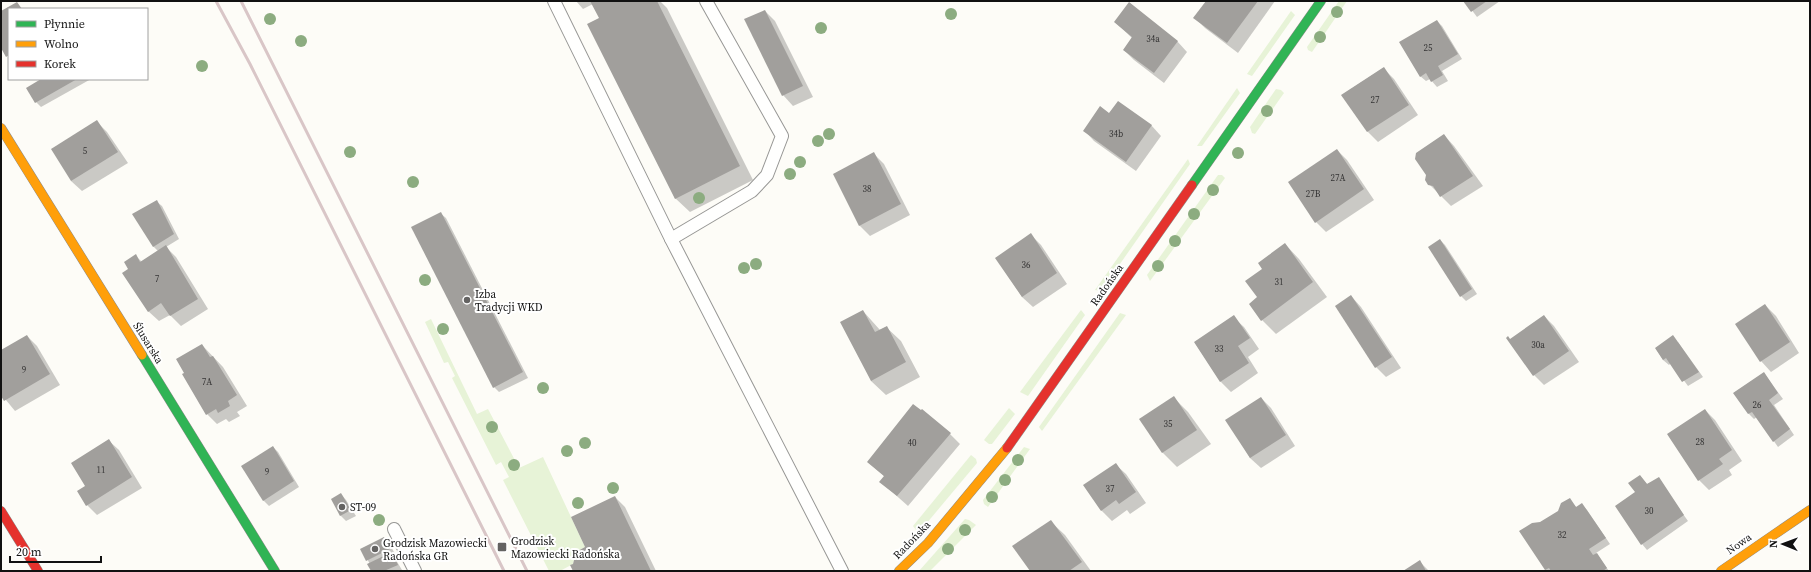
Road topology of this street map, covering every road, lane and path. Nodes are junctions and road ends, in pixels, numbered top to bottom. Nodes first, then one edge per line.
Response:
1 (554, 1) edge
2 (706, 1) edge
3 (1321, 1) edge
4 (1, 128) edge
5 (671, 240) junction
6 (1810, 510) edge
7 (1, 511) edge
8 (394, 530) dead end
9 (38, 571) edge
10 (275, 571) edge
11 (415, 571) edge
12 (842, 571) edge
13 (899, 571) edge
14 (1721, 571) edge

1 - 5 lane
2 - 5 lane
3 - 13 street, Radońska
4 - 10 street, Ślusarska
5 - 12 lane
6 - 14 street, Nowa
7 - 9 street
8 - 11 lane

